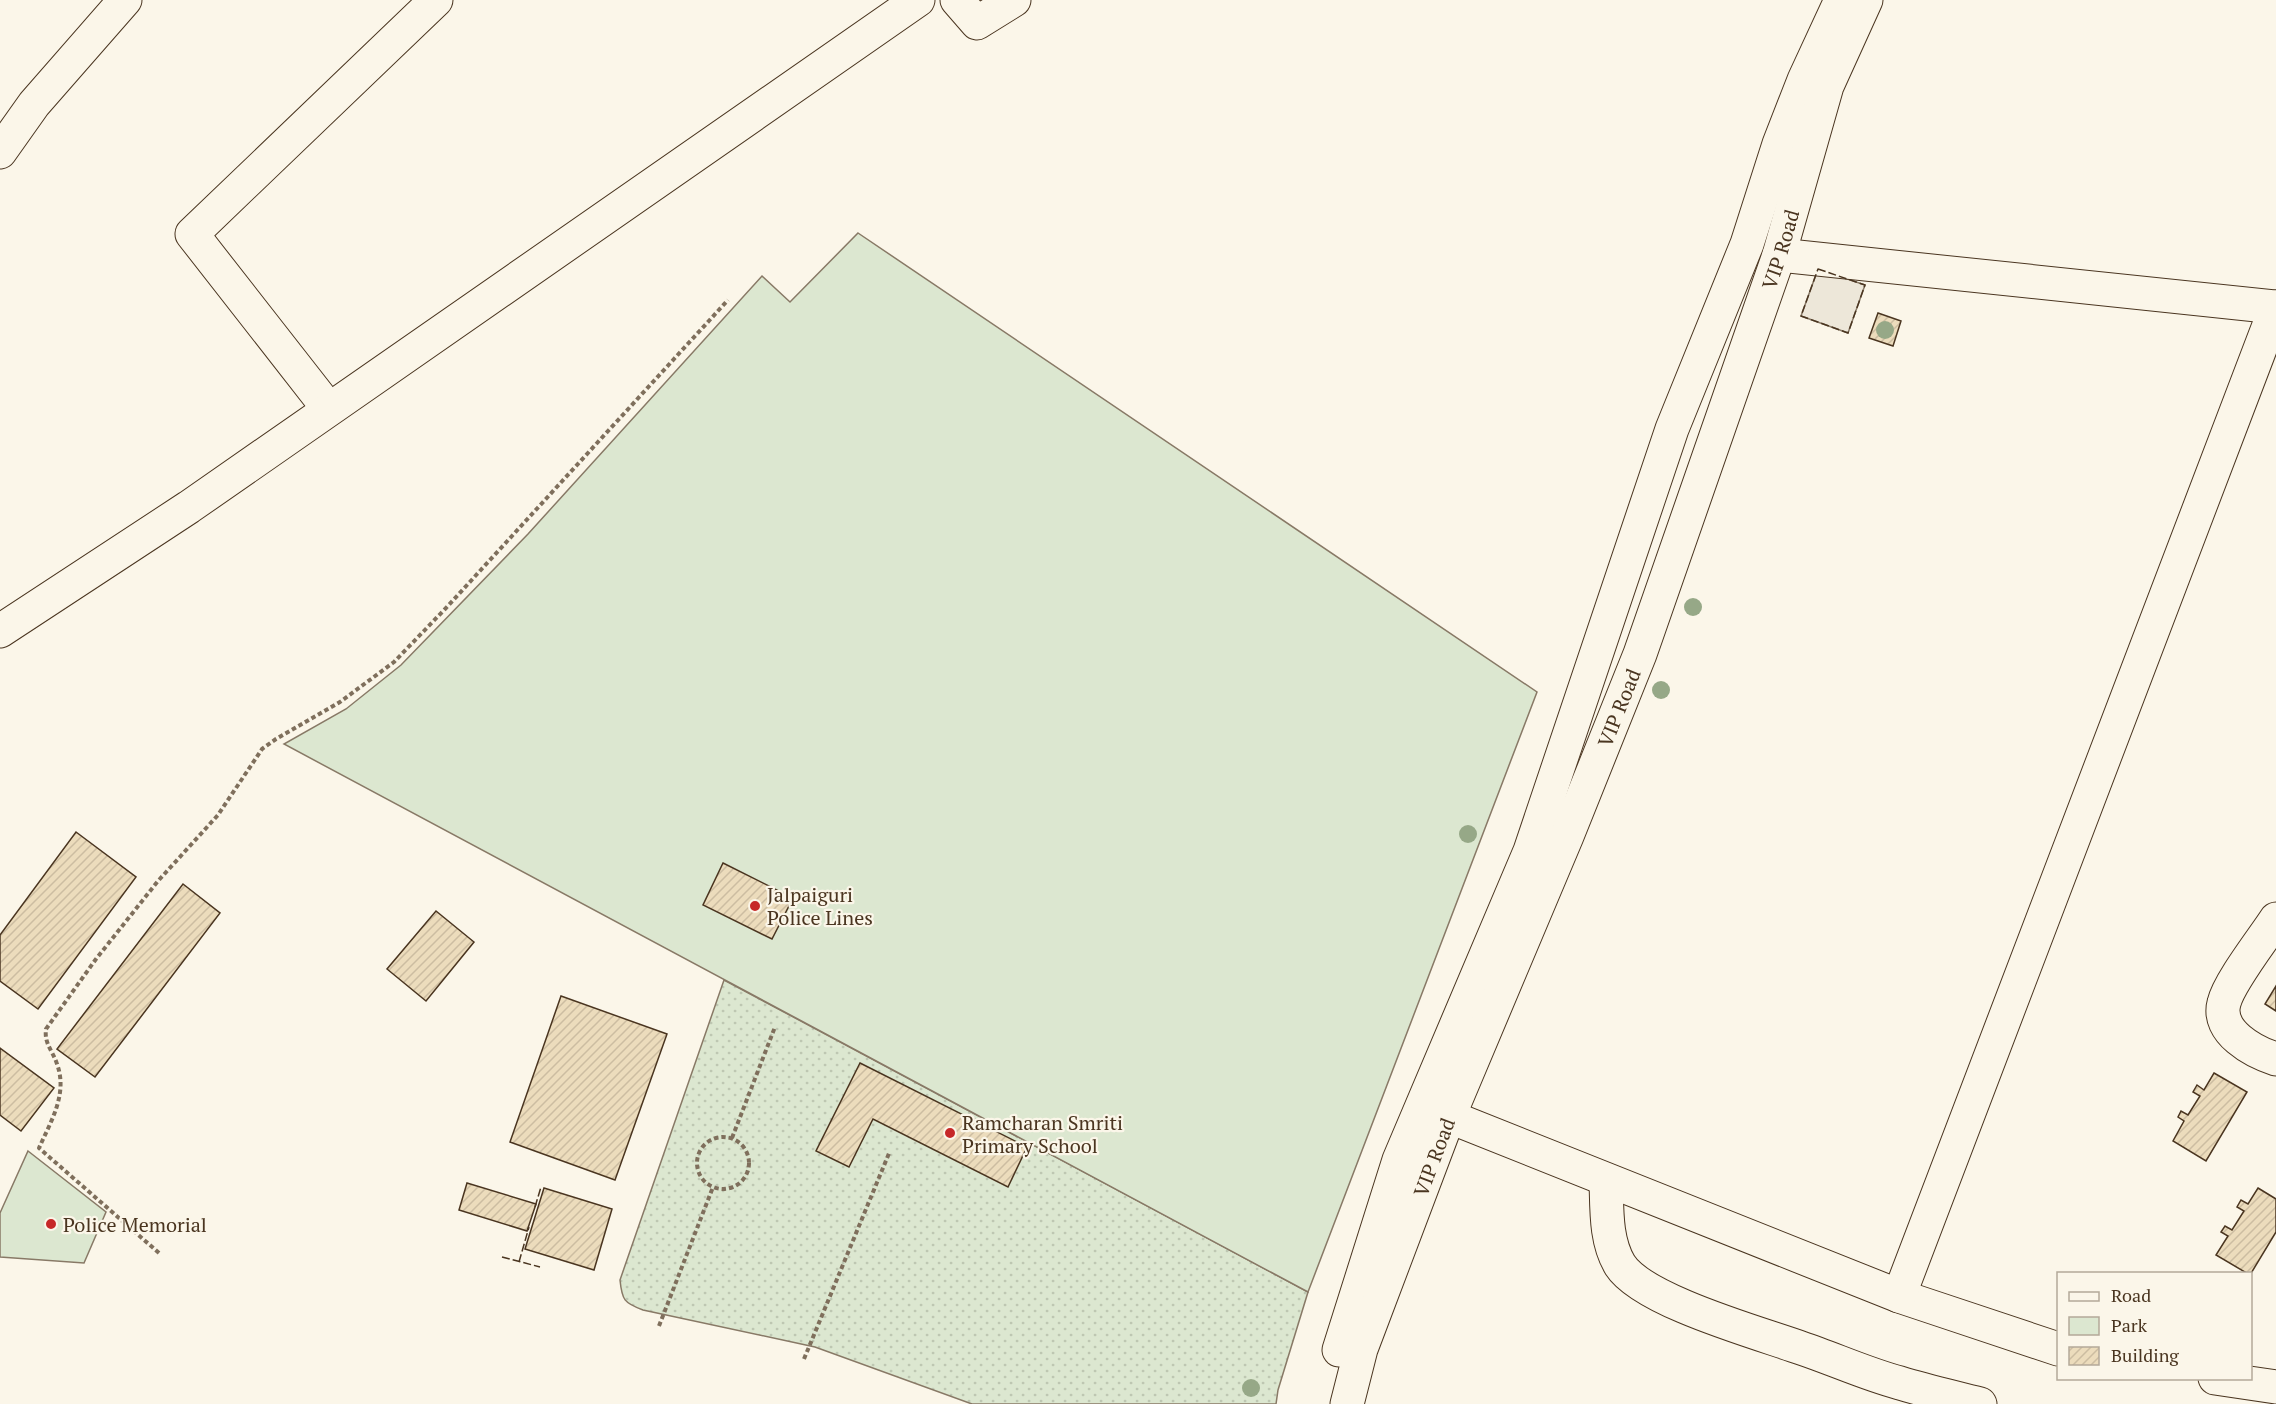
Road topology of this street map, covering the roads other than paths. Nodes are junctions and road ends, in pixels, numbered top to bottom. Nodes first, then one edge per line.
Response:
1 (125, 0) edge
2 (436, 0) edge
3 (918, 0) edge
4 (957, 0) edge
5 (1014, 0) edge
6 (1841, 0) edge
7 (1866, 0) edge
8 (0, 152) edge
9 (1779, 255) junction
10 (2276, 307) edge
11 (328, 408) junction
12 (0, 631) edge
13 (2276, 919) edge
14 (2276, 1059) edge
15 (1436, 1111) junction
16 (1606, 1180) junction
17 (1899, 1296) junction
18 (2057, 1349) edge
19 (2228, 1380) edge
20 (2276, 1387) edge
21 (1327, 1404) edge
22 (1347, 1404) edge
23 (1980, 1404) edge

1 - 8 street
2 - 11 street
3 - 11 street
4 - 5 street
6 - 15 street, VIP Road
7 - 9 street, VIP Road
9 - 10 street
9 - 15 street, VIP Road
10 - 17 street
11 - 12 street
13 - 14 street
15 - 16 street
15 - 21 street, VIP Road
15 - 22 street, VIP Road
16 - 17 street
16 - 23 street
17 - 18 street
19 - 20 street

